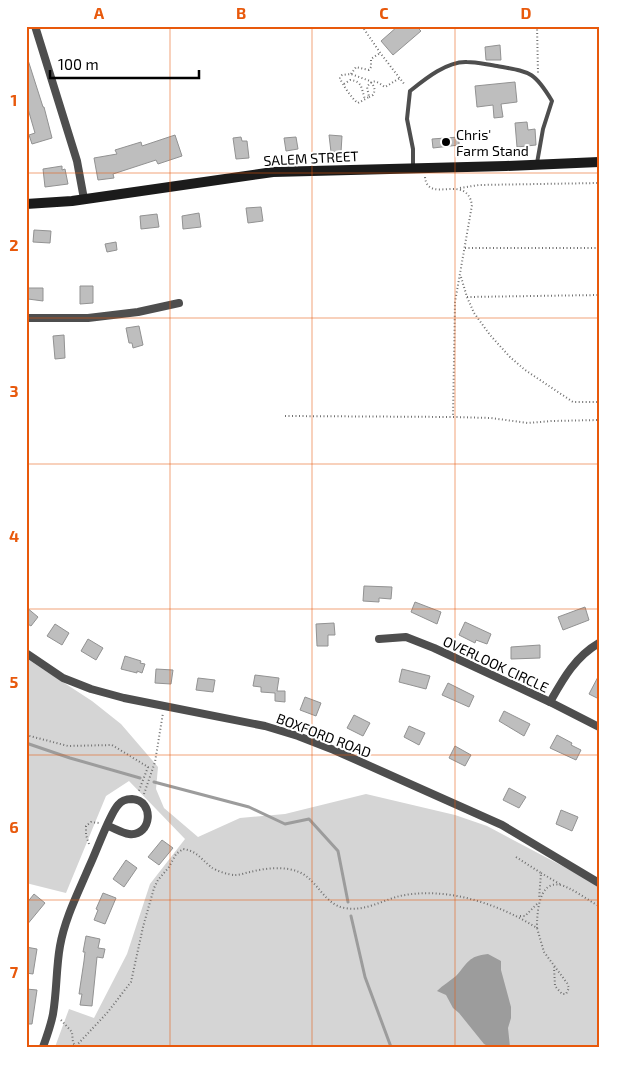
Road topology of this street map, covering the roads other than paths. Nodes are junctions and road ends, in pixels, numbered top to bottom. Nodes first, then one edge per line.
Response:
1 (35, 26) edge
2 (599, 162) edge
3 (537, 164) junction
4 (413, 168) junction
5 (84, 199) junction
6 (26, 204) edge
7 (179, 303) dead end
8 (26, 318) edge
9 (379, 639) dead end
10 (599, 643) edge
11 (26, 653) edge
12 (550, 702) junction
13 (599, 727) edge
14 (105, 825) junction
15 (599, 883) edge
16 (43, 1047) edge

1 - 5 street
2 - 3 main road, SALEM STREET
3 - 4 main road, SALEM STREET
3 - 4 lane
4 - 5 main road, SALEM STREET
5 - 6 main road, SALEM STREET
7 - 8 street
9 - 12 street, OVERLOOK CIRCLE
10 - 12 street
11 - 15 street, BOXFORD ROAD
12 - 13 street, OVERLOOK CIRCLE
14 - 14 street
14 - 16 street

